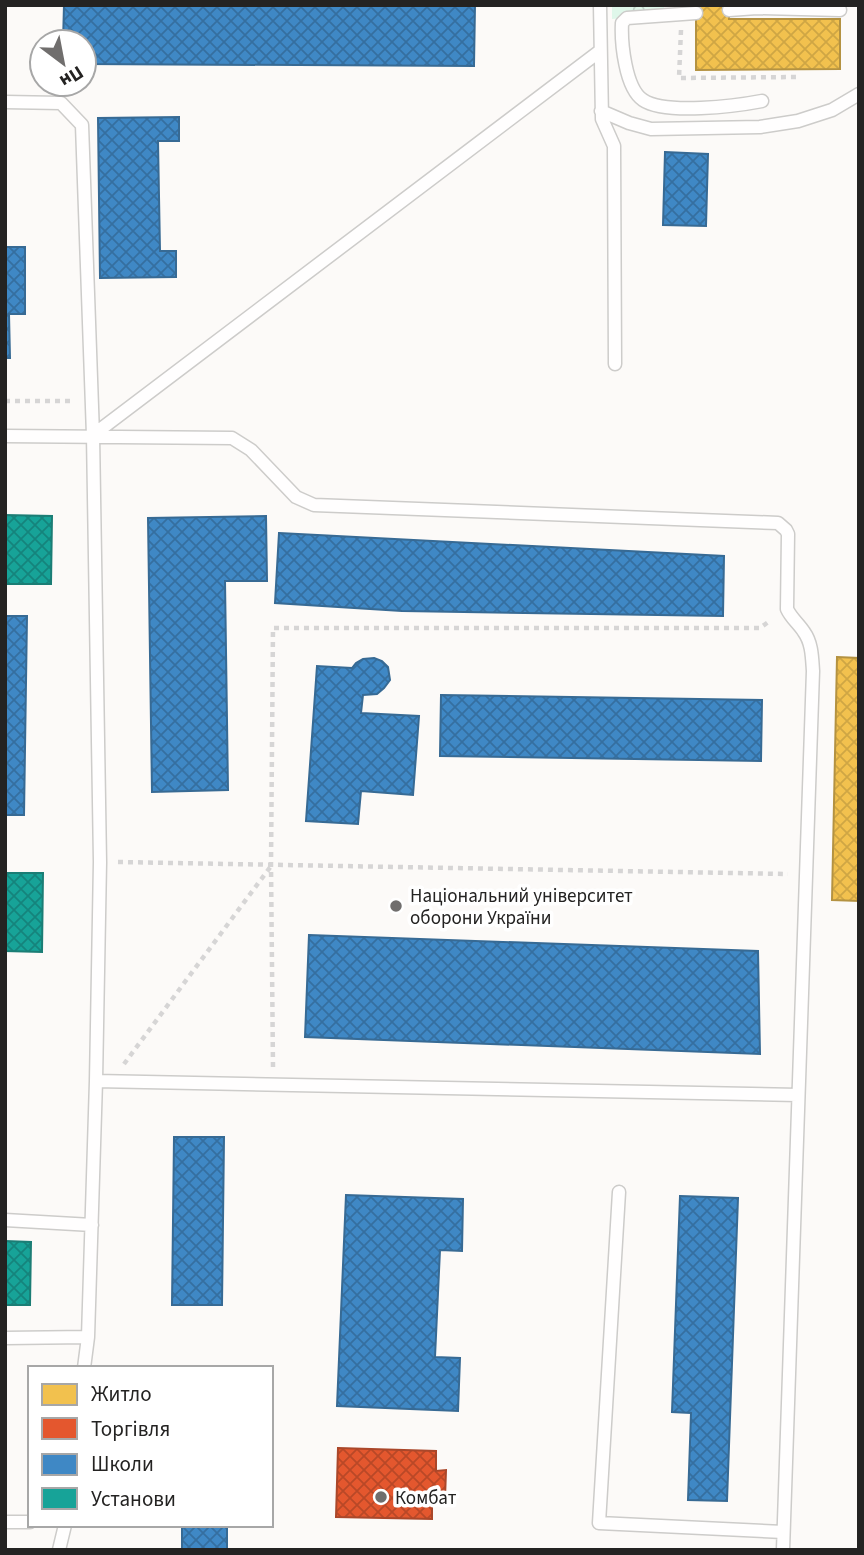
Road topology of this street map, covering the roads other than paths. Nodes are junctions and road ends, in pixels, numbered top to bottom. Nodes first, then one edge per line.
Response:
1 (600, 5) edge
2 (757, 6) edge
3 (810, 7) edge
4 (729, 10) dead end
5 (840, 10) dead end
6 (696, 13) dead end
7 (600, 51) junction
8 (859, 94) edge
9 (762, 101) dead end
10 (5, 102) edge
11 (601, 111) junction
12 (615, 364) dead end
13 (93, 435) junction
14 (5, 436) edge
15 (96, 1081) junction
16 (798, 1096) junction
17 (619, 1192) dead end
18 (5, 1220) edge
19 (92, 1224) junction
20 (88, 1337) junction
21 (5, 1338) edge
22 (84, 1366) edge
23 (5, 1522) edge
24 (28, 1522) edge
25 (65, 1527) edge
26 (783, 1532) junction
27 (59, 1550) edge
28 (783, 1550) edge

1 - 7 lane
2 - 3 lane
2 - 4 lane
3 - 5 lane
6 - 9 lane
7 - 11 lane
7 - 13 lane
8 - 11 lane
10 - 13 lane
11 - 12 lane
13 - 14 lane
13 - 15 lane
13 - 16 lane
15 - 16 lane
15 - 19 lane
16 - 26 lane
17 - 26 lane
18 - 19 lane
19 - 20 lane
20 - 21 lane
20 - 22 lane
23 - 24 lane
25 - 27 lane
26 - 28 lane

